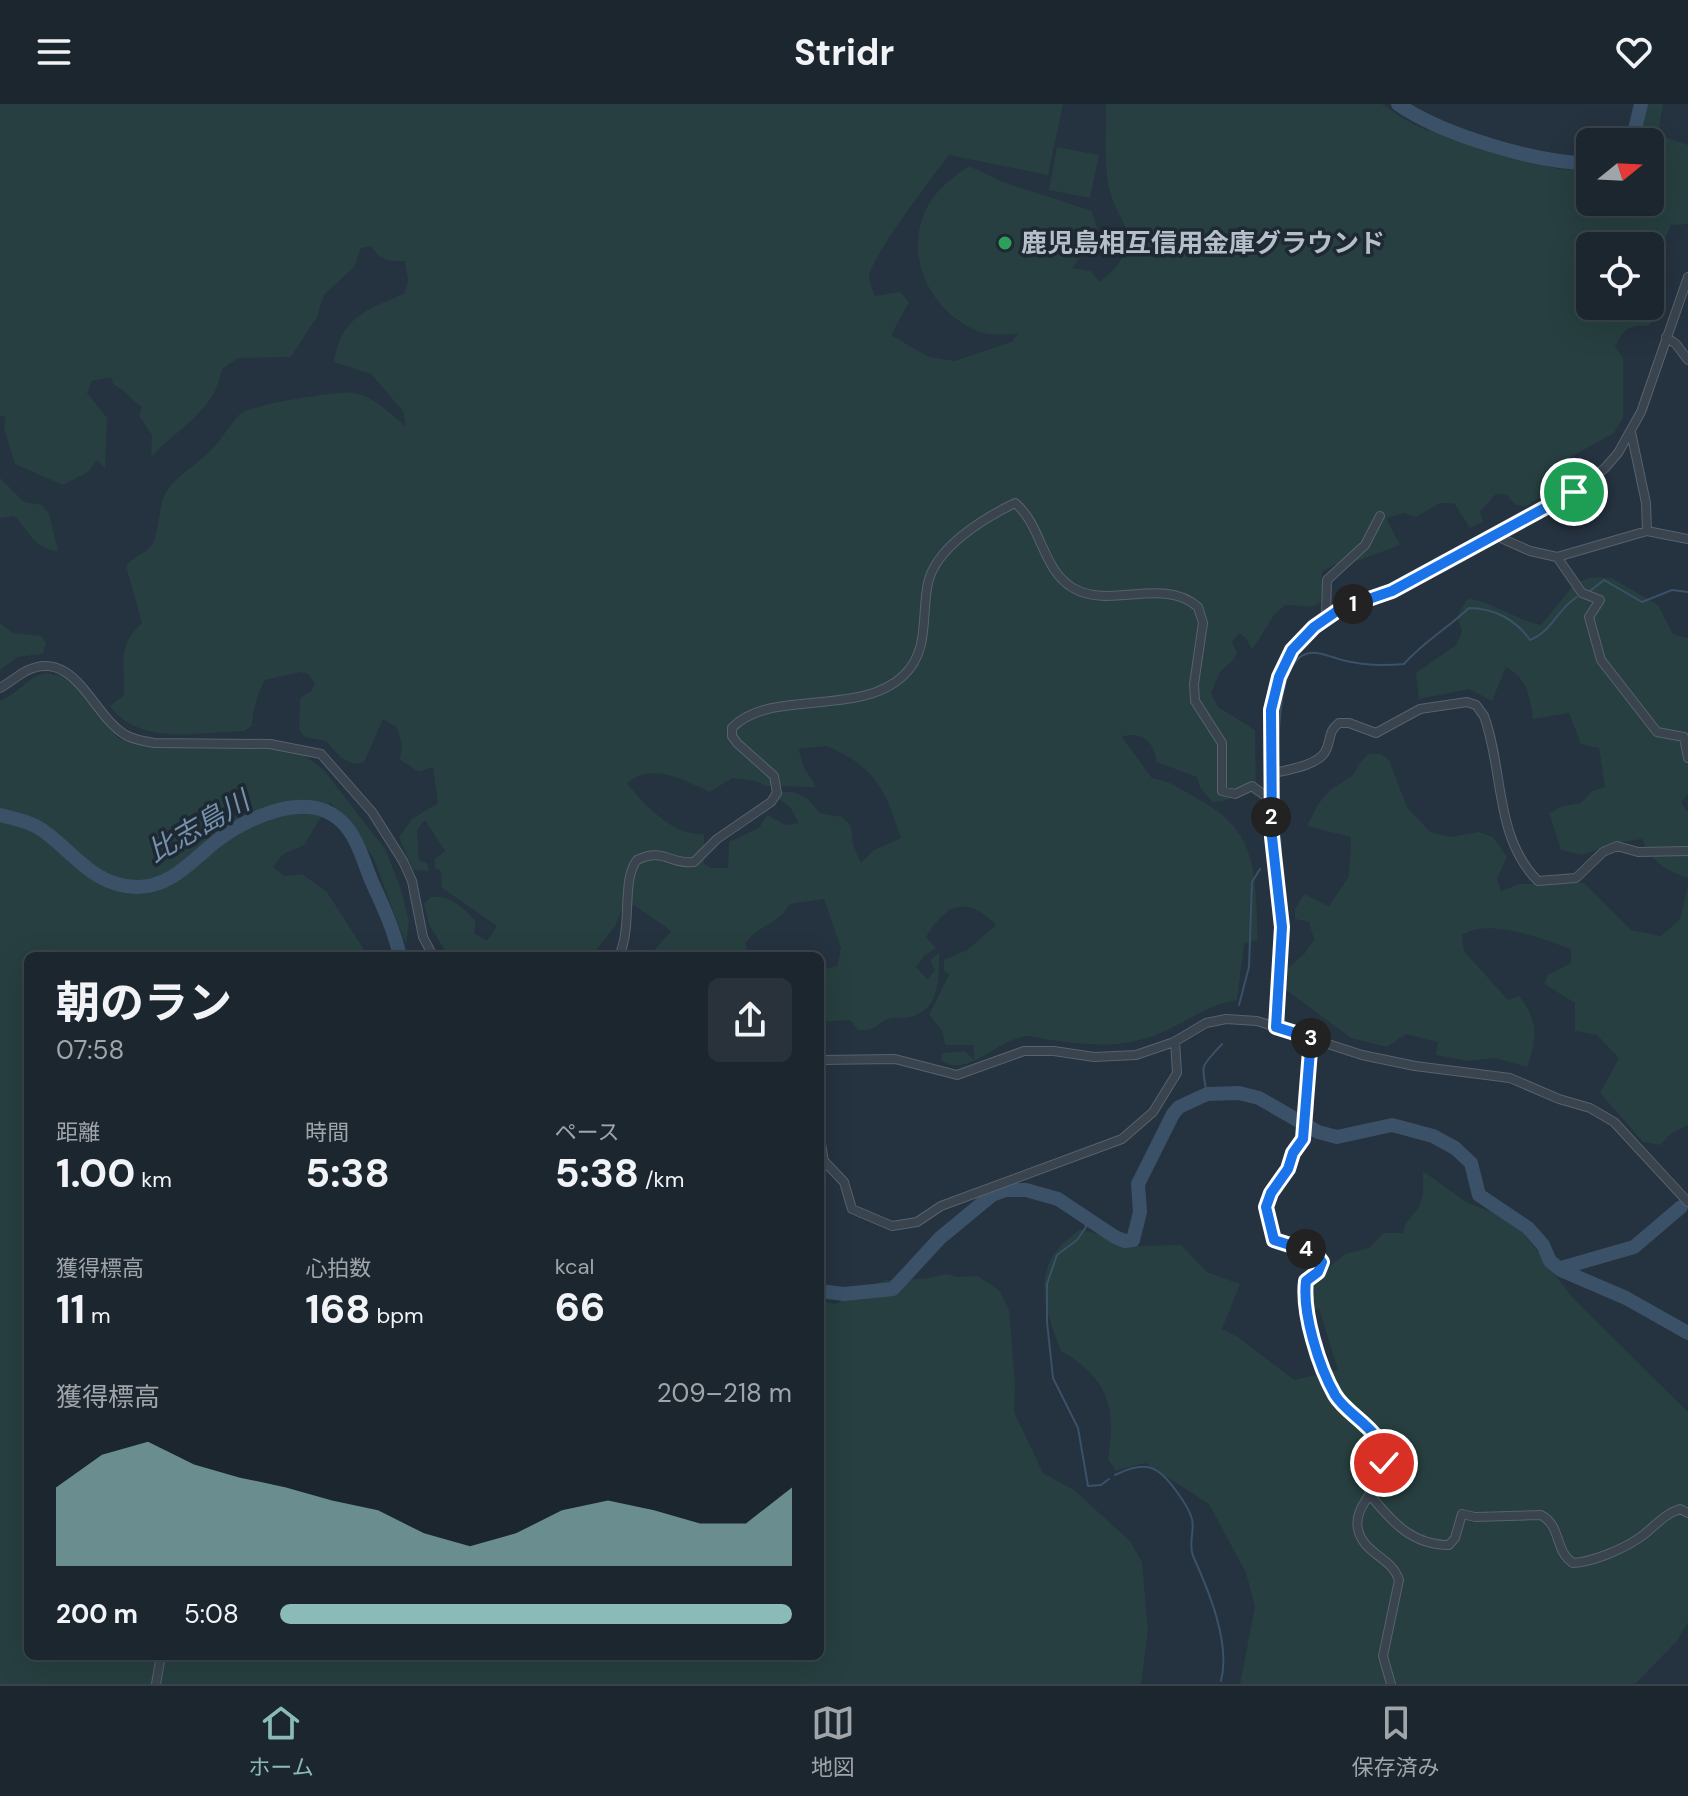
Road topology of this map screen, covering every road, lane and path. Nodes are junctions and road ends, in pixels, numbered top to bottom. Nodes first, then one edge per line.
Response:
1 (1688, 277) edge
2 (1666, 337) junction
3 (1688, 360) edge
4 (1631, 431) junction
5 (1380, 516) dead end
6 (1647, 531) junction
7 (1500, 533) junction
8 (1688, 539) edge
9 (1557, 557) junction
10 (1326, 617) junction
11 (0, 688) edge
12 (1688, 758) edge
13 (1270, 774) junction
14 (1271, 800) junction
15 (1688, 851) edge
16 (431, 952) edge
17 (620, 952) edge
18 (1276, 1027) junction
19 (1311, 1038) junction
20 (1175, 1041) junction
21 (824, 1060) edge
22 (824, 1161) edge
23 (1688, 1202) edge
24 (1370, 1495) junction
25 (1688, 1513) edge
26 (160, 1660) edge
27 (156, 1684) edge
28 (1391, 1684) edge

1 - 2 street
2 - 3 street
2 - 4 street
4 - 6 street
4 - 7 street
5 - 10 street
6 - 8 street
6 - 9 street
7 - 9 street
7 - 10 street
9 - 12 street
10 - 13 street
11 - 16 street
13 - 14 street
13 - 15 street
14 - 17 street
14 - 18 street
18 - 19 street
18 - 20 street
19 - 23 street
19 - 24 street
20 - 21 street
20 - 22 street
24 - 25 street
24 - 28 street
26 - 27 street

